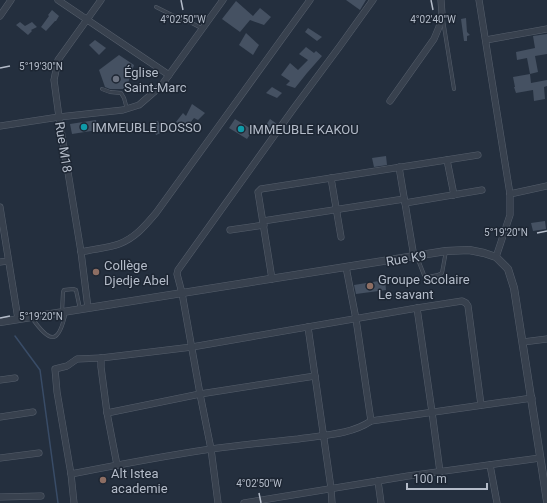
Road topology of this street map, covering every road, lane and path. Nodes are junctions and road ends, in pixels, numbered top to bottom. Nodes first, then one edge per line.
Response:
1 (11, 0) edge
2 (58, 0) edge
3 (101, 0) edge
4 (223, 0) edge
5 (310, 0) edge
6 (373, 0) edge
7 (441, 0) edge
8 (479, 0) edge
9 (156, 7) dead end
10 (442, 14) junction
11 (0, 16) edge
12 (87, 19) junction
13 (202, 29) junction
14 (547, 29) edge
15 (486, 40) junction
16 (169, 75) junction
17 (102, 89) dead end
18 (454, 89) dead end
19 (390, 101) dead end
20 (127, 109) junction
21 (59, 116) junction
22 (0, 126) edge
23 (478, 155) dead end
24 (448, 160) junction
25 (399, 167) junction
26 (331, 178) junction
27 (547, 186) edge
28 (482, 190) dead end
29 (510, 194) junction
30 (454, 195) junction
31 (404, 201) junction
32 (0, 207) edge
33 (337, 210) junction
34 (263, 223) junction
35 (230, 230) dead end
36 (341, 237) dead end
37 (81, 252) junction
38 (446, 252) junction
39 (415, 257) junction
40 (496, 257) junction
41 (8, 261) junction
42 (0, 262) edge
43 (346, 267) junction
44 (272, 279) junction
45 (182, 293) junction
46 (88, 308) junction
47 (417, 308) junction
48 (80, 309) junction
49 (64, 311) junction
50 (31, 317) junction
51 (18, 319) junction
52 (356, 319) junction
53 (0, 322) edge
54 (308, 327) junction
55 (547, 339) edge
56 (523, 342) junction
57 (192, 347) junction
58 (101, 358) junction
59 (315, 376) junction
60 (15, 378) dead end
61 (0, 380) edge
62 (200, 394) junction
63 (532, 398) junction
64 (481, 405) junction
65 (33, 412) dead end
66 (432, 412) junction
67 (107, 414) junction
68 (0, 417) edge
69 (371, 421) junction
70 (324, 435) junction
71 (211, 450) junction
72 (39, 453) dead end
73 (0, 458) edge
74 (540, 458) junction
75 (117, 465) junction
76 (490, 465) junction
77 (440, 472) junction
78 (71, 474) junction
79 (378, 481) junction
80 (331, 488) junction
81 (41, 496) dead end
82 (0, 497) edge
83 (547, 501) edge
84 (74, 503) edge
85 (218, 503) edge
86 (244, 503) edge
87 (332, 503) edge
88 (381, 503) edge
89 (497, 503) edge

1 - 11 street
2 - 12 street
3 - 12 street, Rue M18
4 - 13 street
5 - 37 street
6 - 45 street
7 - 10 street
8 - 15 street
9 - 13 lane
10 - 18 lane
10 - 19 street
12 - 16 street
12 - 21 street, Rue M18
13 - 16 street
14 - 15 street
15 - 29 street
16 - 20 street
17 - 20 lane
20 - 21 street
21 - 22 street
21 - 37 street, Rue M18
23 - 24 street
24 - 25 street
24 - 30 street
25 - 26 street
25 - 31 street
26 - 33 street
26 - 34 street
27 - 29 street
28 - 30 street
29 - 40 street
30 - 31 street
31 - 33 street
31 - 39 street
32 - 41 street
33 - 34 street
33 - 36 street
34 - 35 street
34 - 44 street
37 - 46 street, Rue M18
38 - 39 street, Rue K9
38 - 39 lane
38 - 40 street, Rue K9
39 - 43 street, Rue K9
40 - 56 street
41 - 42 street
41 - 51 street
43 - 44 street, Rue K9
43 - 52 street
44 - 45 street, Rue K9
45 - 46 street, Rue K9
45 - 57 street
46 - 48 street, Rue K9
47 - 52 street
47 - 64 street
47 - 66 street
48 - 49 street, Rue K9
48 - 49 lane
49 - 50 street, Rue K9
49 - 50 lane
50 - 51 street, Rue K9
51 - 53 street, Rue K9
52 - 54 street
52 - 69 street
54 - 57 street
54 - 59 street
55 - 56 street
56 - 63 street
57 - 58 street
57 - 62 street
58 - 67 street
58 - 78 street
59 - 62 street
59 - 70 street
60 - 61 street
62 - 67 street
62 - 71 street
63 - 64 street
63 - 74 street
64 - 66 street
65 - 68 street
66 - 69 street
66 - 77 street
67 - 75 street
69 - 70 street
70 - 71 street
70 - 80 street
71 - 75 street
71 - 85 street
72 - 73 street
74 - 76 street
74 - 83 street
75 - 78 street
76 - 77 street
76 - 89 street
77 - 79 street
78 - 84 street
79 - 80 street
79 - 88 street
80 - 86 street
80 - 87 street
81 - 82 street

